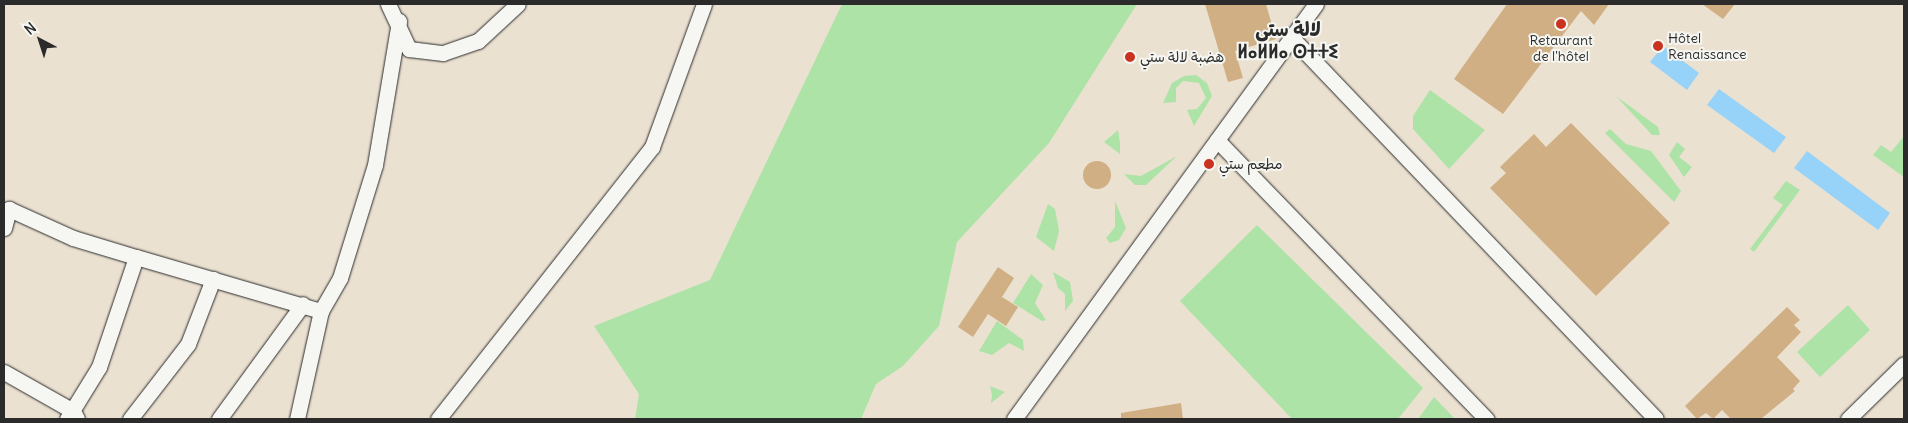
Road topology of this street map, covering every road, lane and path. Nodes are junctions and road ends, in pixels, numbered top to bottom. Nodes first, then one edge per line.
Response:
1 (388, 4) edge
2 (518, 4) edge
3 (704, 4) edge
4 (1316, 4) edge
5 (399, 21) junction
6 (1291, 37) junction
7 (1218, 140) junction
8 (4, 228) edge
9 (136, 257) junction
10 (213, 279) junction
11 (303, 304) junction
12 (321, 311) junction
13 (1904, 364) edge
14 (4, 372) edge
15 (72, 416) edge
16 (130, 419) edge
17 (219, 419) edge
18 (297, 419) edge
19 (438, 419) edge
20 (1014, 419) edge
21 (1486, 419) edge
22 (1656, 419) edge
23 (1848, 419) edge

1 - 5 street
2 - 5 street
3 - 19 street
4 - 6 street
5 - 12 street
6 - 7 street
6 - 22 street
7 - 20 street
7 - 21 street
8 - 9 street
9 - 10 street
9 - 15 street
10 - 11 street
10 - 16 street
11 - 12 street
11 - 17 street
12 - 18 street
13 - 23 street
14 - 15 street

